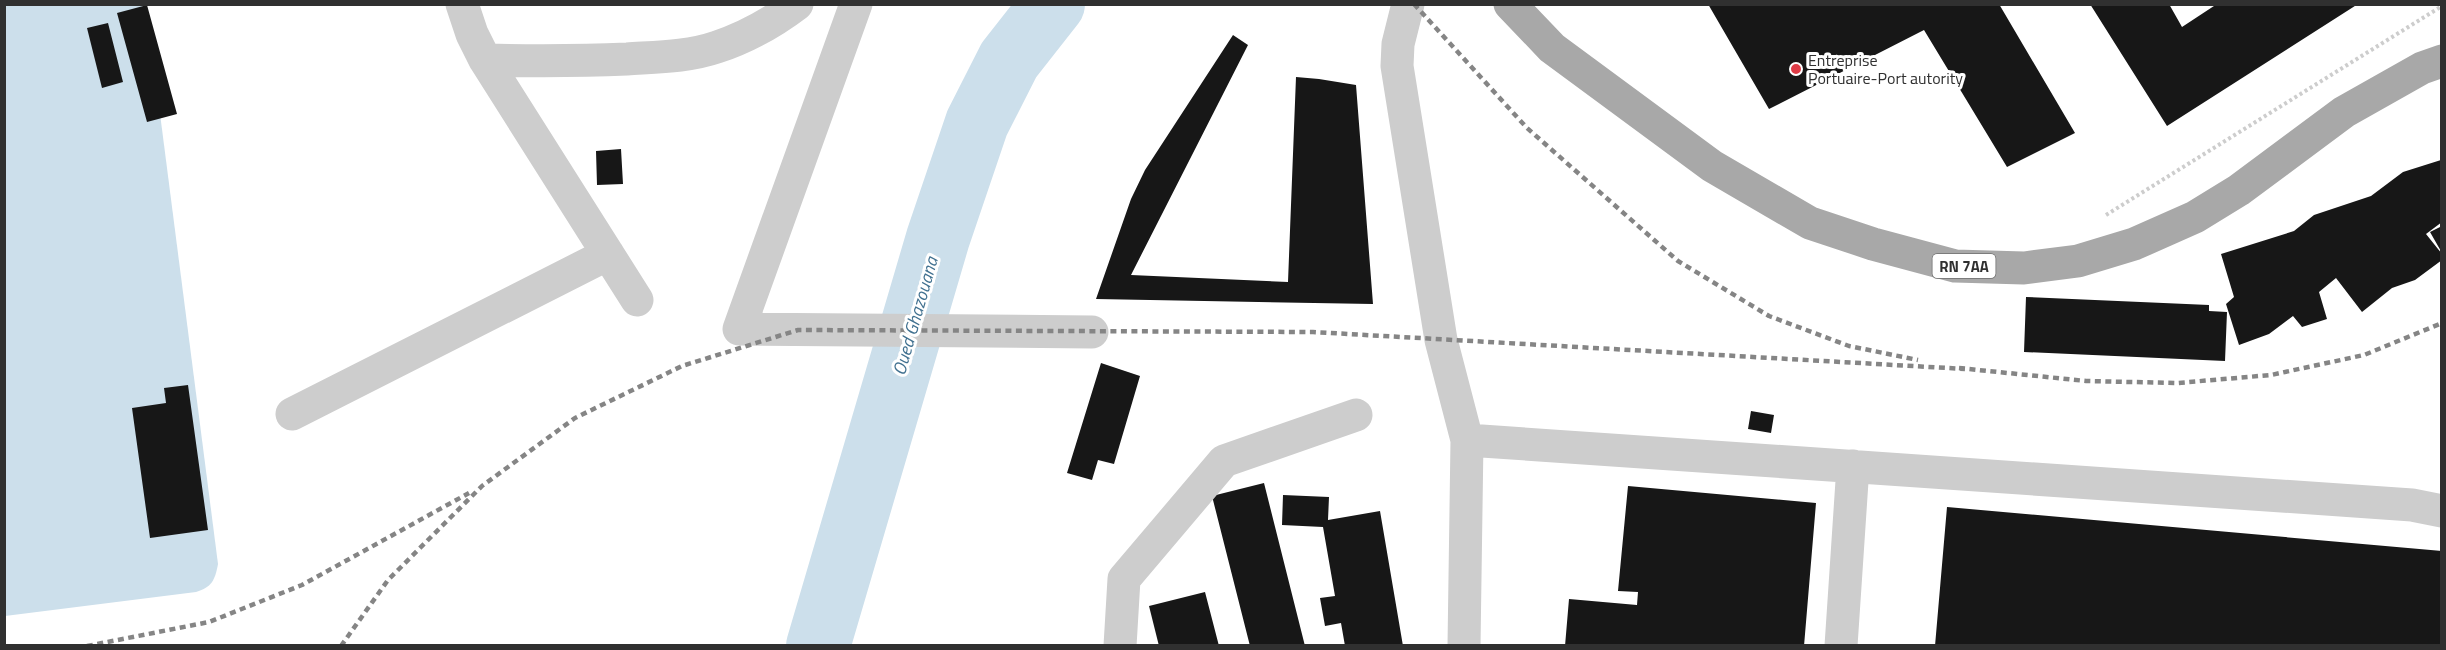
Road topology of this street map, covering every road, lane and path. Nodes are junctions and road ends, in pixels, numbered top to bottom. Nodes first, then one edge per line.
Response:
1 (462, 4) edge
2 (797, 4) edge
3 (856, 4) edge
4 (1408, 4) edge
5 (1510, 4) edge
6 (2442, 6) edge
7 (485, 60) junction
8 (2442, 61) edge
9 (608, 254) junction
10 (2078, 261) junction
11 (637, 300) dead end
12 (1092, 332) dead end
13 (292, 414) dead end
14 (1356, 415) dead end
15 (1467, 440) junction
16 (1853, 466) junction
17 (2442, 511) edge
18 (1120, 645) edge
19 (1464, 645) edge
20 (1841, 645) edge

1 - 7 street
2 - 7 street
3 - 12 street
4 - 15 street
5 - 10 main road, RN 7AA
6 - 10 path
7 - 9 street
8 - 10 main road, RN 7AA
9 - 11 street
9 - 13 street
14 - 18 street
15 - 16 street
15 - 19 street
16 - 17 street
16 - 20 street

